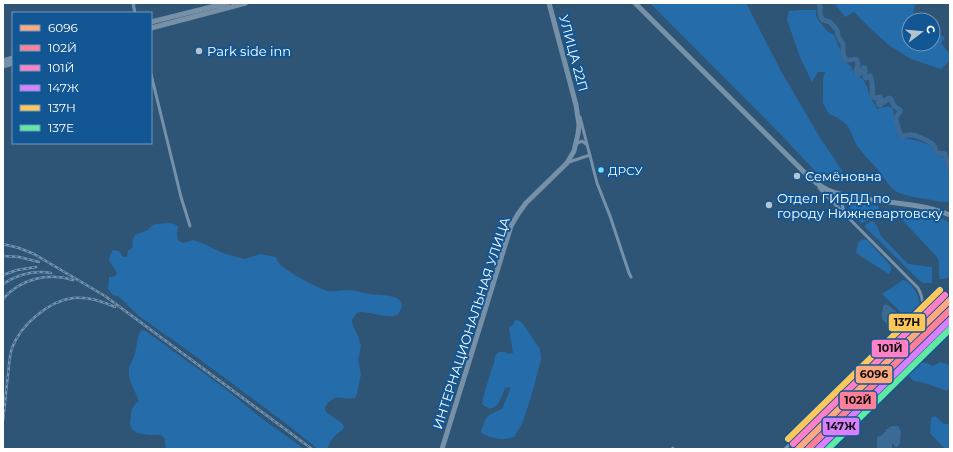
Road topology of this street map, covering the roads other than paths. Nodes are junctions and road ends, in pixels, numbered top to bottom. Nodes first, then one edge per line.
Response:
1 (227, 3) edge
2 (246, 3) edge
3 (636, 3) edge
4 (549, 4) edge
5 (152, 22) edge
6 (152, 28) edge
7 (152, 78) edge
8 (576, 105) junction
9 (576, 144) junction
10 (587, 145) junction
11 (572, 154) junction
12 (590, 155) junction
13 (575, 159) junction
14 (567, 163) junction
15 (810, 178) junction
16 (851, 196) junction
17 (845, 213) junction
18 (950, 215) edge
19 (190, 226) dead end
20 (631, 277) dead end
21 (442, 449) edge
22 (785, 449) edge

1 - 5 main road
2 - 6 main road
3 - 15 main road
4 - 8 main road, УЛИЦА 22П
7 - 19 street
8 - 9 main road, ИНТЕРНАЦИОНАЛЬНАЯ УЛИЦА
8 - 10 street
9 - 10 street
9 - 11 main road, ИНТЕРНАЦИОНАЛЬНАЯ УЛИЦА
10 - 12 street
11 - 13 street
11 - 14 main road, ИНТЕРНАЦИОНАЛЬНАЯ УЛИЦА
12 - 13 street
12 - 20 street
13 - 14 street
14 - 21 main road, ИНТЕРНАЦИОНАЛЬНАЯ УЛИЦА
15 - 16 main road
15 - 17 street
16 - 17 street
16 - 18 main road
17 - 22 street

